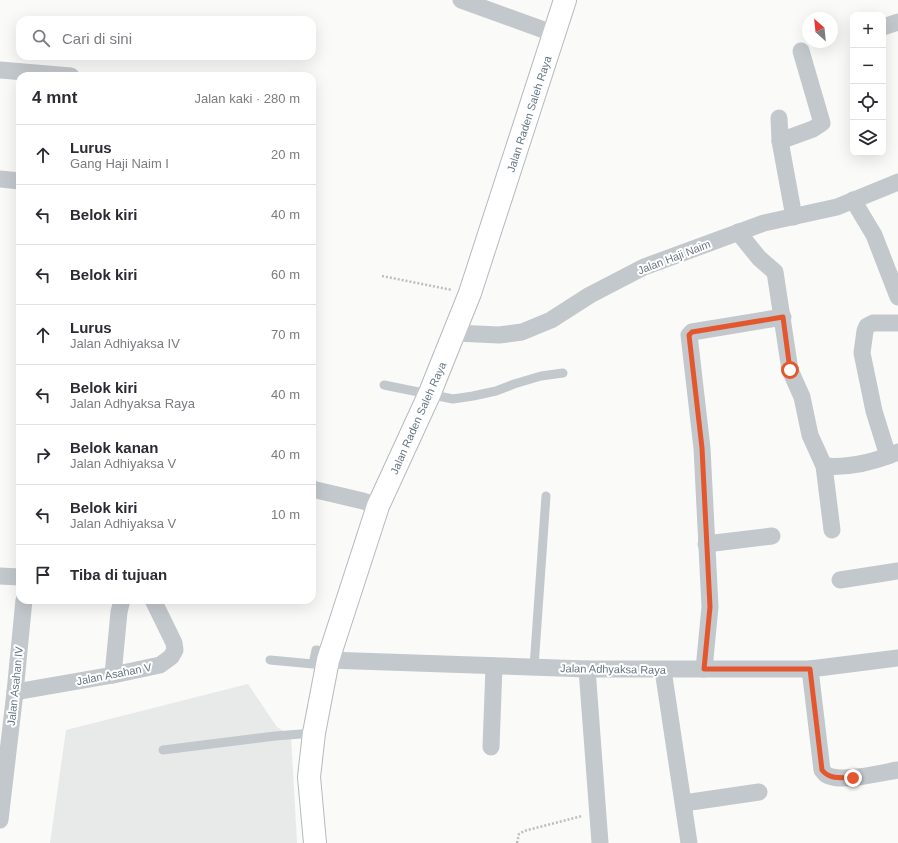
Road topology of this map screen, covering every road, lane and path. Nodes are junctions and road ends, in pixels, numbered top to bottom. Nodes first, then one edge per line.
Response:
1 (463, 0) edge
2 (566, 0) edge
3 (898, 22) edge
4 (886, 26) edge
5 (555, 34) junction
6 (800, 51) dead end
7 (0, 70) edge
8 (22, 72) edge
9 (779, 118) dead end
10 (780, 141) junction
11 (0, 179) edge
12 (16, 181) edge
13 (898, 182) edge
14 (853, 200) junction
15 (794, 217) junction
16 (738, 232) junction
17 (382, 276) dead end
18 (470, 293) junction
19 (898, 297) edge
20 (783, 317) junction
21 (898, 323) edge
22 (455, 333) junction
23 (563, 373) dead end
24 (384, 385) dead end
25 (429, 395) junction
26 (893, 454) edge
27 (824, 466) junction
28 (316, 490) edge
29 (546, 496) dead end
30 (378, 506) junction
31 (832, 530) dead end
32 (772, 536) dead end
33 (706, 544) junction
34 (898, 571) edge
35 (0, 576) edge
36 (16, 577) edge
37 (840, 580) dead end
38 (24, 604) edge
39 (121, 604) edge
40 (155, 604) edge
41 (329, 656) junction
42 (898, 658) edge
43 (270, 660) dead end
44 (494, 666) junction
45 (534, 667) junction
46 (587, 669) junction
47 (704, 669) junction
48 (810, 669) junction
49 (663, 670) junction
50 (113, 675) junction
51 (15, 692) junction
52 (314, 733) junction
53 (491, 747) dead end
54 (163, 750) dead end
55 (898, 770) edge
56 (759, 792) dead end
57 (684, 803) junction
58 (598, 812) junction
59 (0, 820) edge
60 (315, 843) edge
61 (517, 843) edge
62 (600, 843) edge
63 (689, 843) edge

1 - 5 street
2 - 5 main road, Jalan Raden Saleh Raya
3 - 4 street
5 - 18 main road, Jalan Raden Saleh Raya
6 - 10 street
7 - 8 street
9 - 10 street
10 - 15 street
11 - 12 street
13 - 14 street, Jalan Haji Naim
14 - 15 street, Jalan Haji Naim
14 - 19 street
15 - 16 street, Jalan Haji Naim
16 - 20 street
16 - 22 street, Jalan Haji Naim
17 - 18 path
18 - 22 main road, Jalan Raden Saleh Raya
20 - 27 street
20 - 33 street
21 - 26 street
22 - 25 main road, Jalan Raden Saleh Raya
23 - 25 lane
24 - 25 lane
25 - 30 main road, Jalan Raden Saleh Raya
26 - 27 street
27 - 31 street
28 - 30 street
29 - 45 lane
30 - 41 main road, Jalan Raden Saleh Raya
32 - 33 street
33 - 47 street
34 - 37 street
35 - 36 street
38 - 51 street, Jalan Asahan IV
39 - 50 street
40 - 50 street, Jalan Asahan V
41 - 43 lane
41 - 44 street, Jalan Adhyaksa Raya
41 - 52 main road, Jalan Raden Saleh Raya
42 - 48 street, Jalan Adhyaksa Raya
44 - 45 street, Jalan Adhyaksa Raya
44 - 53 street
45 - 46 street, Jalan Adhyaksa Raya
46 - 49 street, Jalan Adhyaksa Raya
46 - 58 street
47 - 48 street, Jalan Adhyaksa Raya
47 - 49 street, Jalan Adhyaksa Raya
48 - 55 street
49 - 57 street
50 - 51 street, Jalan Asahan V
51 - 59 street, Jalan Asahan IV
52 - 54 lane
52 - 60 main road, Jalan Raden Saleh Raya
56 - 57 street
57 - 63 street
58 - 61 path
58 - 62 street

